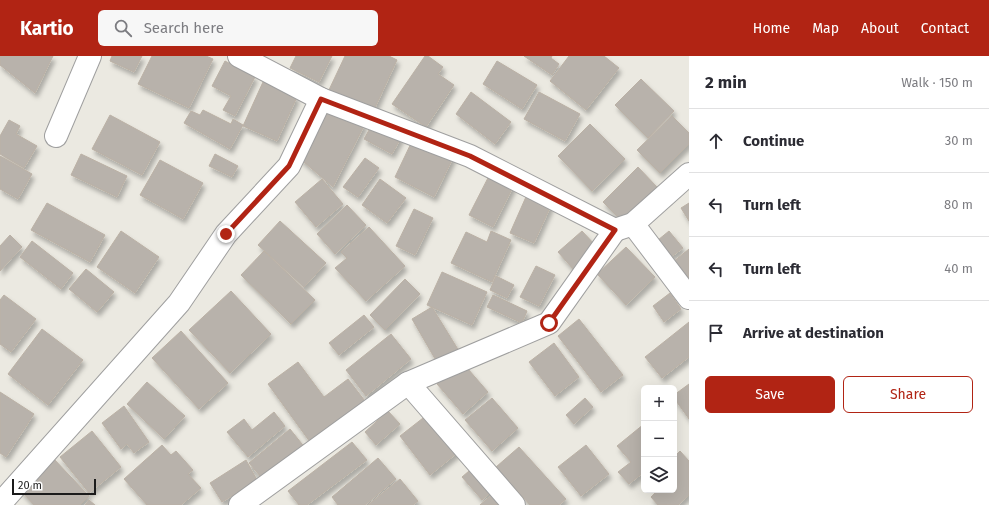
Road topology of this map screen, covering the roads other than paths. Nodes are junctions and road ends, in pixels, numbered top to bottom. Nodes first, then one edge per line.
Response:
1 (90, 56) edge
2 (238, 56) edge
3 (321, 99) junction
4 (56, 136) dead end
5 (689, 174) edge
6 (624, 227) junction
7 (689, 298) edge
8 (408, 383) junction
9 (0, 504) edge
10 (240, 505) edge
11 (514, 505) edge

1 - 4 street
2 - 3 street
3 - 6 street
3 - 9 street
5 - 6 street
6 - 7 street
6 - 8 street
8 - 10 street
8 - 11 street

